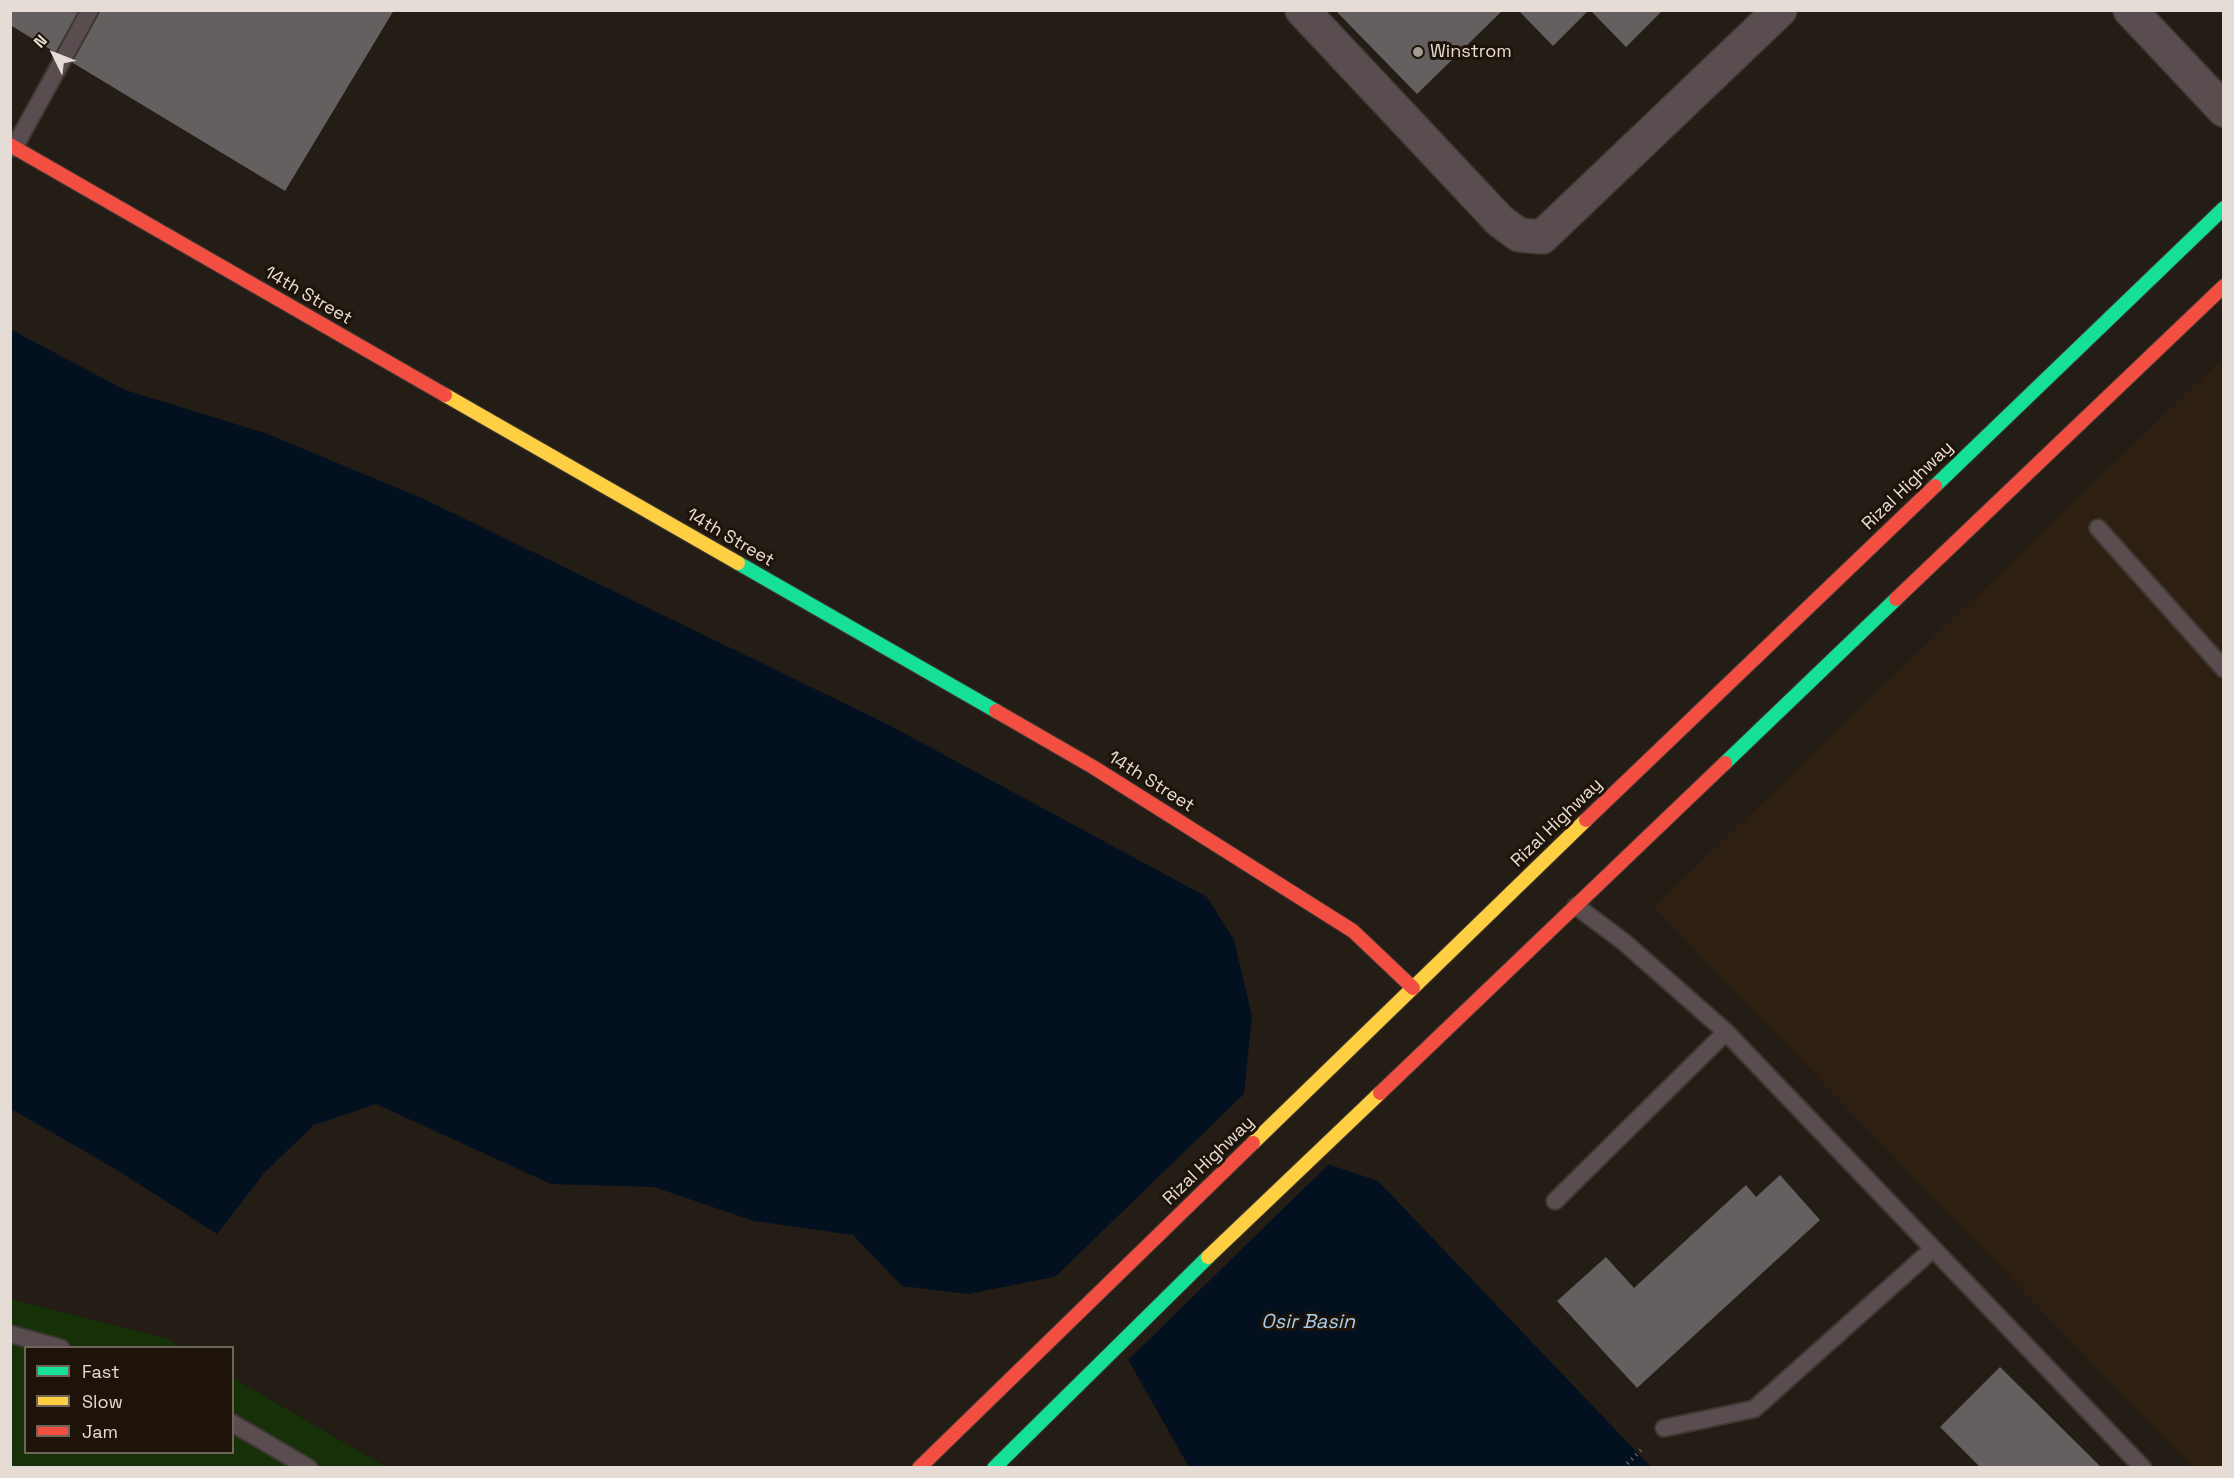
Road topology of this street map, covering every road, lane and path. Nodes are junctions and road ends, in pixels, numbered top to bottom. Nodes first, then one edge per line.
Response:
1 (90, 10) edge
2 (1302, 10) edge
3 (1780, 10) edge
4 (2135, 12) edge
5 (2223, 110) edge
6 (12, 146) edge
7 (2223, 207) edge
8 (2223, 286) edge
9 (2098, 528) dead end
10 (2223, 669) edge
11 (1576, 906) junction
12 (1413, 988) junction
13 (1726, 1032) junction
14 (1555, 1201) dead end
15 (1934, 1249) junction
16 (10, 1334) edge
17 (57, 1346) edge
18 (234, 1424) edge
19 (1664, 1428) dead end
20 (309, 1467) edge
21 (919, 1467) edge
22 (994, 1467) edge
23 (2143, 1467) edge

1 - 6 lane
2 - 3 street
4 - 5 street
6 - 12 main road, 14th Street
7 - 12 main road, Rizal Highway
8 - 11 main road
9 - 10 lane
11 - 13 lane
11 - 22 main road
12 - 21 main road, Rizal Highway
13 - 14 lane
13 - 15 lane
15 - 19 lane
15 - 23 lane
16 - 17 lane
18 - 20 lane

